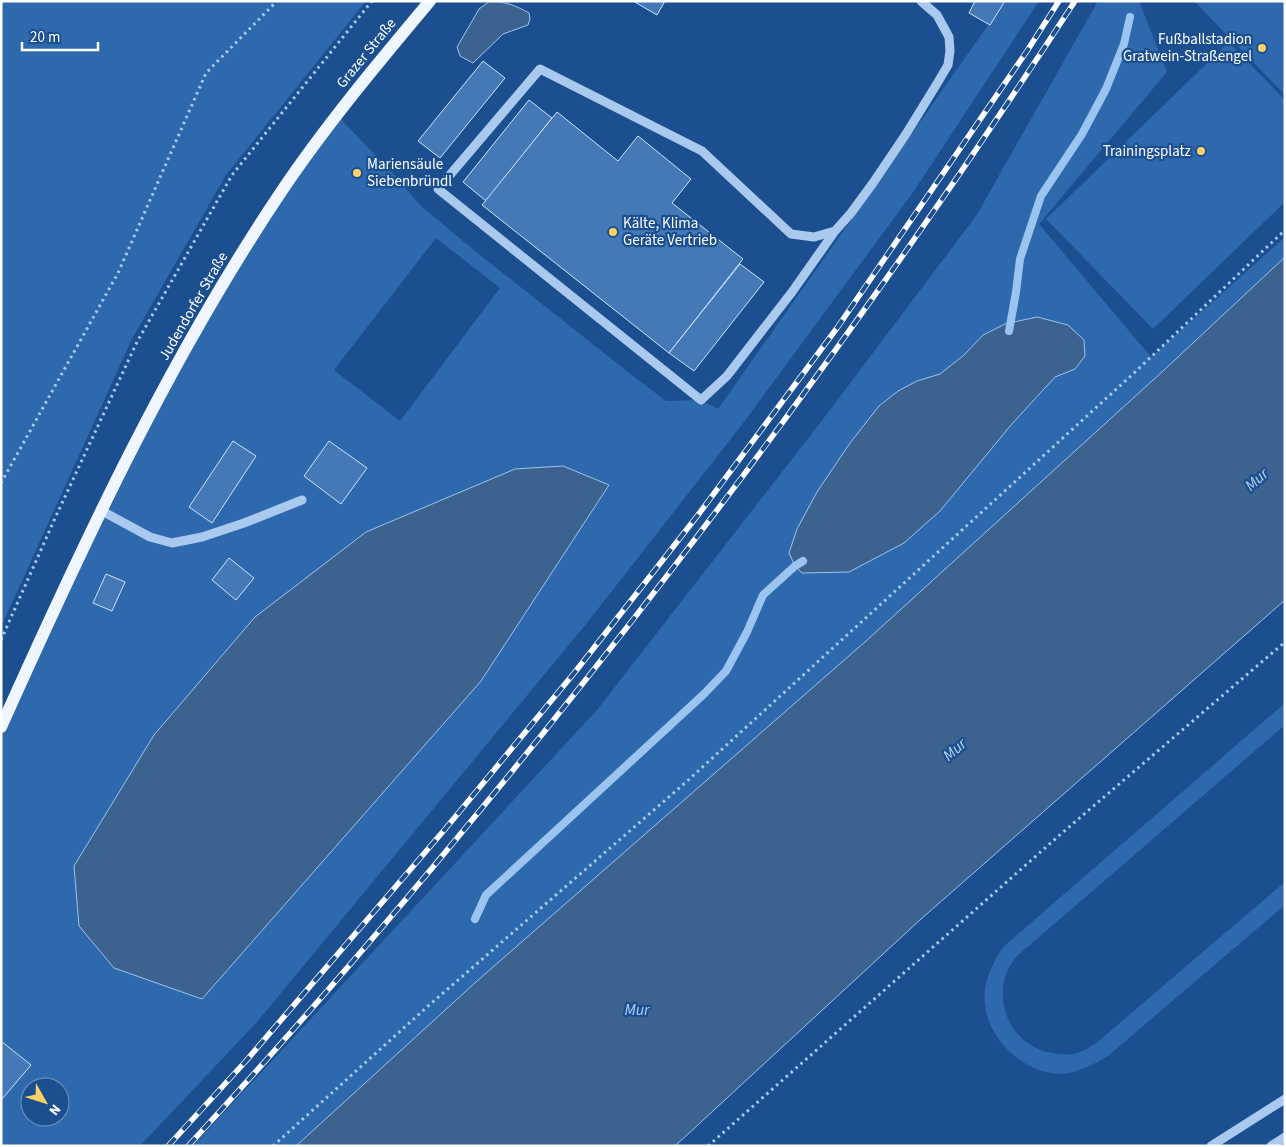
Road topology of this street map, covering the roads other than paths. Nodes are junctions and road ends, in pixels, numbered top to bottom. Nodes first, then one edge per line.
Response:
1 (430, 1) edge
2 (921, 1) edge
3 (328, 126) joint
4 (835, 231) junction
5 (302, 500) dead end
6 (102, 511) junction
7 (1, 726) edge
8 (1285, 1099) edge
9 (1285, 1137) edge
10 (1211, 1146) edge
11 (1271, 1146) edge

1 - 3 main road, Grazer Straße
2 - 4 lane
3 - 6 main road, Judendorfer Straße
4 - 4 lane
5 - 6 lane
6 - 7 main road, Judendorfer Straße
8 - 10 lane
9 - 11 lane

